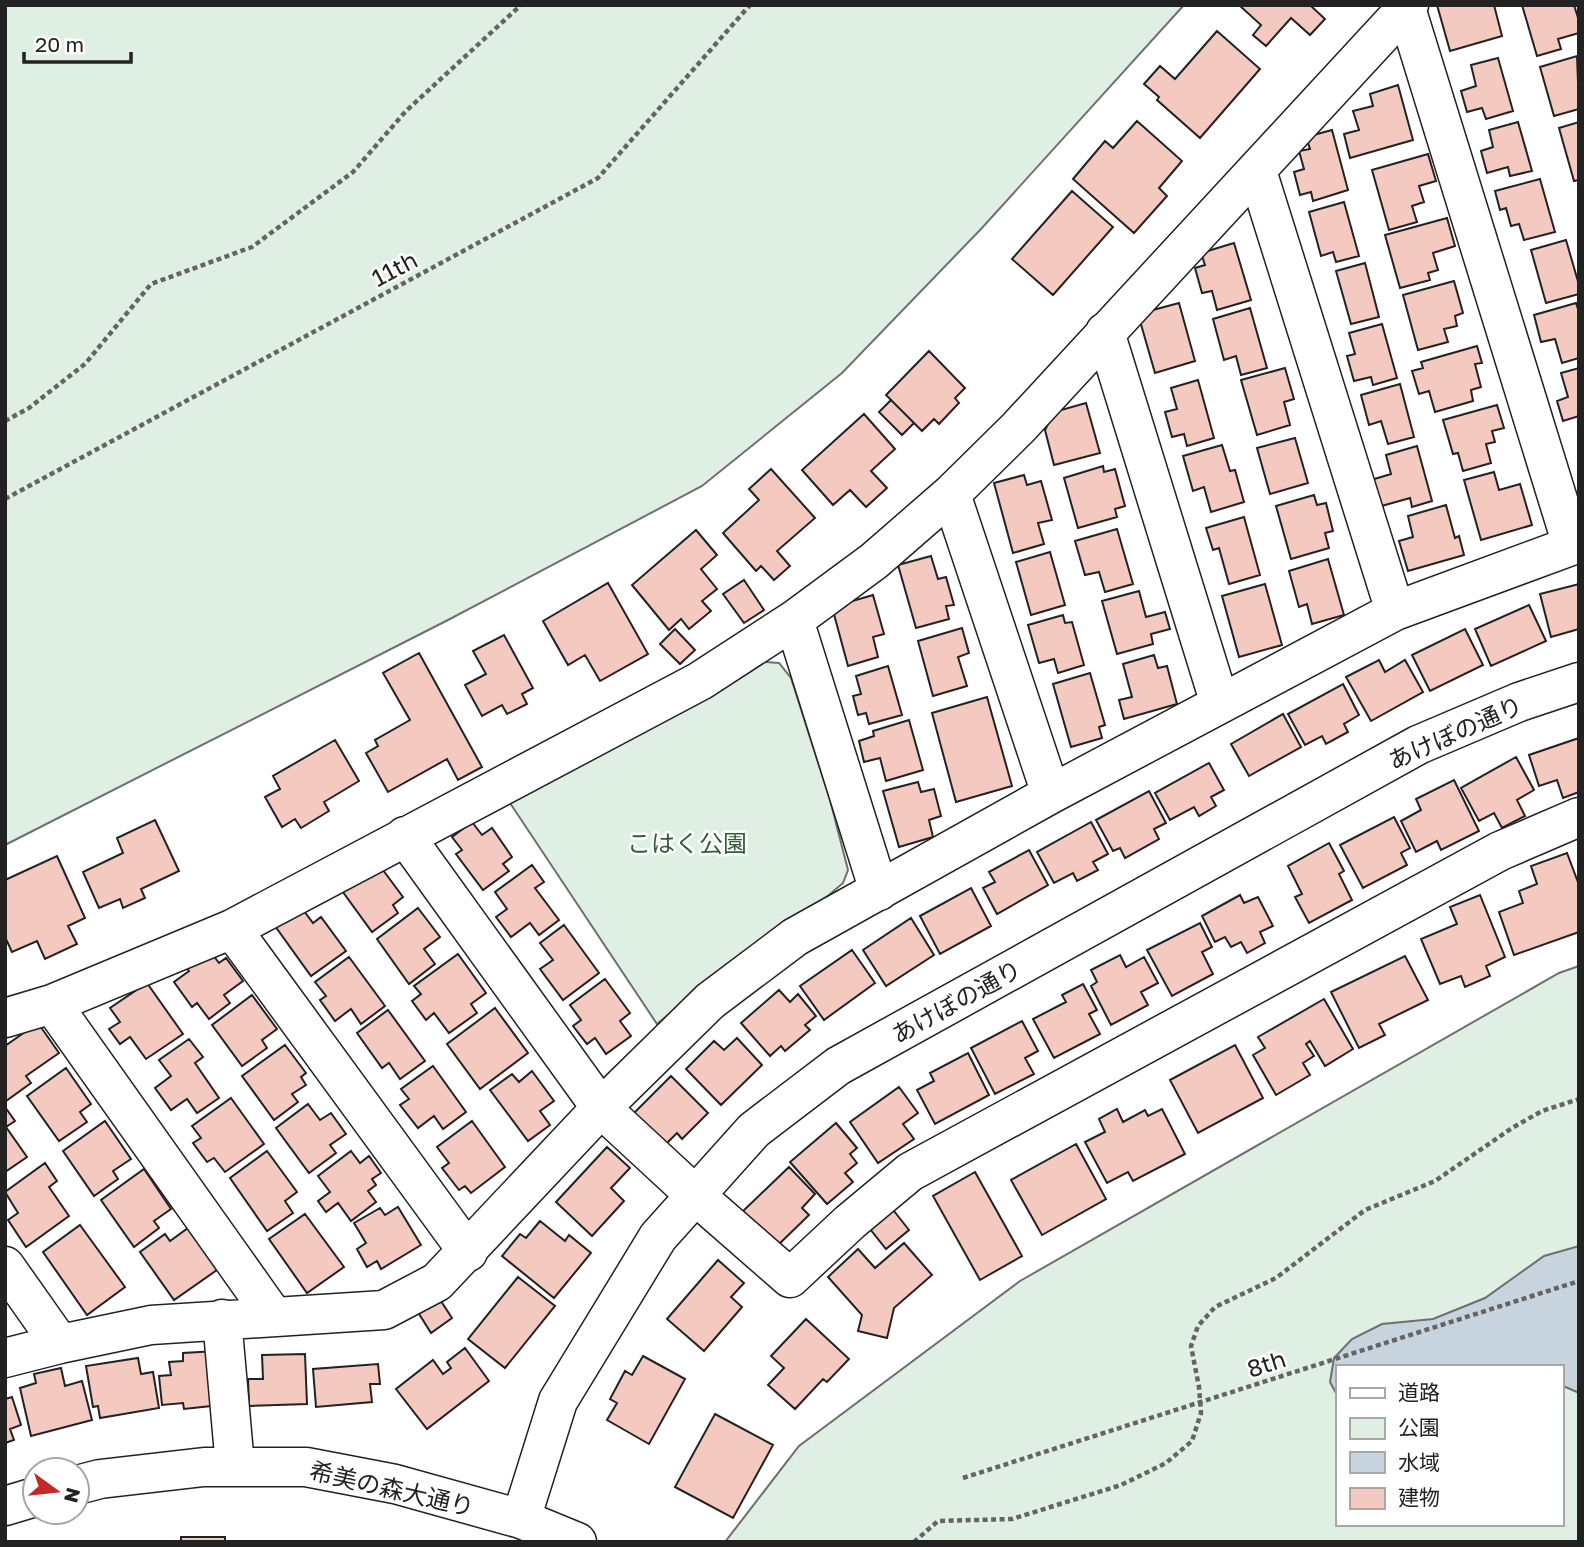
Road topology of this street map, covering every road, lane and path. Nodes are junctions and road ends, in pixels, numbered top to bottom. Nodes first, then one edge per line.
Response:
1 (521, 5) edge
2 (750, 5) edge
3 (1408, 7) edge
4 (1257, 172) junction
5 (1105, 332) junction
6 (5, 421) edge
7 (951, 494) junction
8 (5, 499) edge
9 (1575, 544) edge
10 (1395, 611) junction
11 (794, 620) junction
12 (1579, 682) edge
13 (1220, 704) junction
14 (1051, 794) junction
15 (1579, 817) edge
16 (405, 836) junction
17 (879, 891) junction
18 (232, 929) junction
19 (52, 1003) junction
20 (5, 1018) edge
21 (1579, 1100) edge
22 (601, 1108) junction
23 (695, 1195) junction
24 (468, 1252) junction
25 (5, 1266) edge
26 (1579, 1282) edge
27 (274, 1317) junction
28 (222, 1319) junction
29 (60, 1343) junction
30 (5, 1358) edge
31 (234, 1466) junction
32 (963, 1478) dead end
33 (91, 1481) edge
34 (521, 1519) junction
35 (577, 1542) edge
36 (914, 1542) edge

1 - 6 path
2 - 8 path, 11th
3 - 4 street
3 - 9 street
4 - 5 street
4 - 10 street
5 - 7 street
5 - 13 street
7 - 11 street
7 - 14 street
9 - 10 street
10 - 13 street
11 - 16 street
11 - 17 street
12 - 23 street, あけぼの通り
13 - 14 street
14 - 17 street
15 - 23 street
16 - 18 street
16 - 22 street
17 - 22 street
18 - 19 street
18 - 24 street
19 - 20 street
19 - 27 street
21 - 36 path
22 - 23 street
22 - 24 street
23 - 34 street, あけぼの通り
24 - 27 street
25 - 29 street
26 - 32 path, 8th
27 - 28 street
28 - 29 street
28 - 31 street
29 - 30 street
31 - 33 street, 希美の森大通り
31 - 34 street, 希美の森大通り
34 - 35 street, 希美の森大通り

